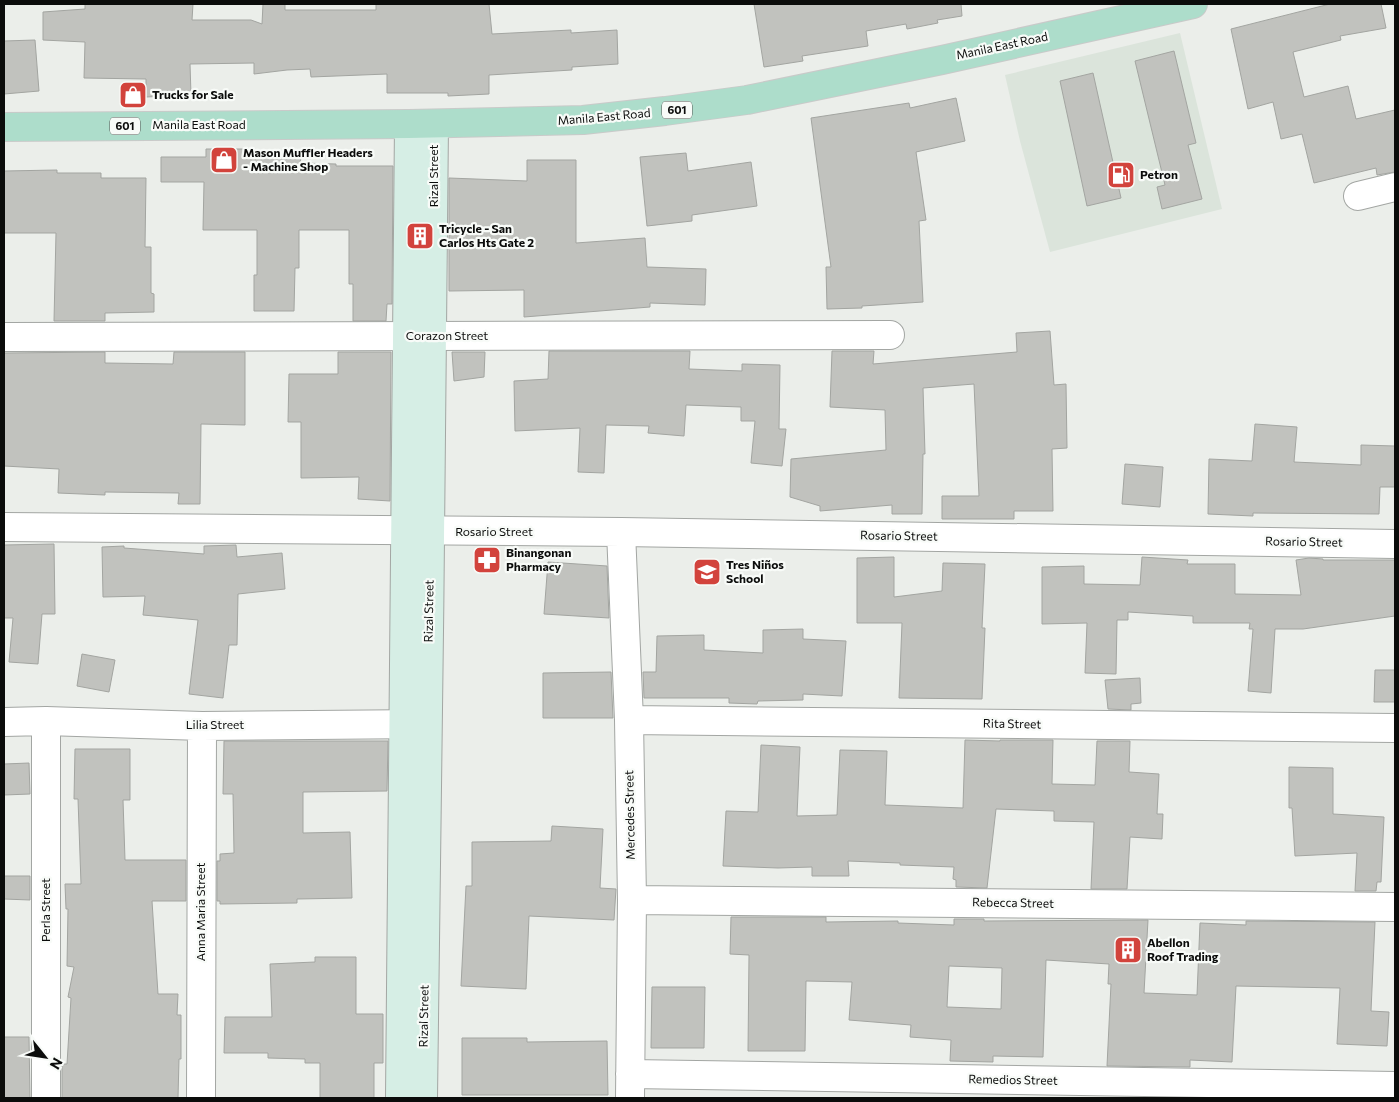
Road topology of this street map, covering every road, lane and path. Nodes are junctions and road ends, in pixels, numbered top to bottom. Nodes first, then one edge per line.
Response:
1 (1193, 4) edge
2 (421, 124) junction
3 (4, 127) edge
4 (1395, 187) edge
5 (1358, 196) dead end
6 (890, 335) dead end
7 (420, 336) junction
8 (4, 337) edge
9 (4, 527) edge
10 (404, 531) junction
11 (431, 532) junction
12 (621, 532) junction
13 (1395, 544) edge
14 (629, 720) junction
15 (46, 721) junction
16 (4, 722) edge
17 (414, 724) junction
18 (202, 726) junction
19 (1395, 728) edge
20 (413, 892) junction
21 (632, 900) junction
22 (1395, 907) edge
23 (630, 1086) edge
24 (1395, 1086) edge
25 (46, 1098) edge
26 (200, 1098) edge
27 (400, 1098) edge
28 (423, 1098) edge

1 - 2 main road, Manila East Road / 601
2 - 3 main road, Manila East Road / 601
2 - 7 street, Rizal Street
4 - 5 street
6 - 7 street, Corazon Street
7 - 8 street, Corazon Street
7 - 10 street, Rizal Street
7 - 11 street, Rizal Street
9 - 10 street, Rosario Street
10 - 11 street, Rosario Street
10 - 17 street, Rizal Street
11 - 12 street, Rosario Street
11 - 17 street, Rizal Street
12 - 13 street, Rosario Street
12 - 14 street, Mercedes Street
14 - 19 street, Rita Street
14 - 21 street, Mercedes Street
15 - 16 street, Lilia Street
15 - 18 street, Lilia Street
15 - 25 street, Perla Street
17 - 18 street, Lilia Street
17 - 20 street, Rizal Street
18 - 26 street, Anna Maria Street
20 - 27 street, Rizal Street
20 - 28 street, Rizal Street
21 - 22 street, Rebecca Street
21 - 23 street, Mercedes Street
23 - 24 street, Remedios Street

